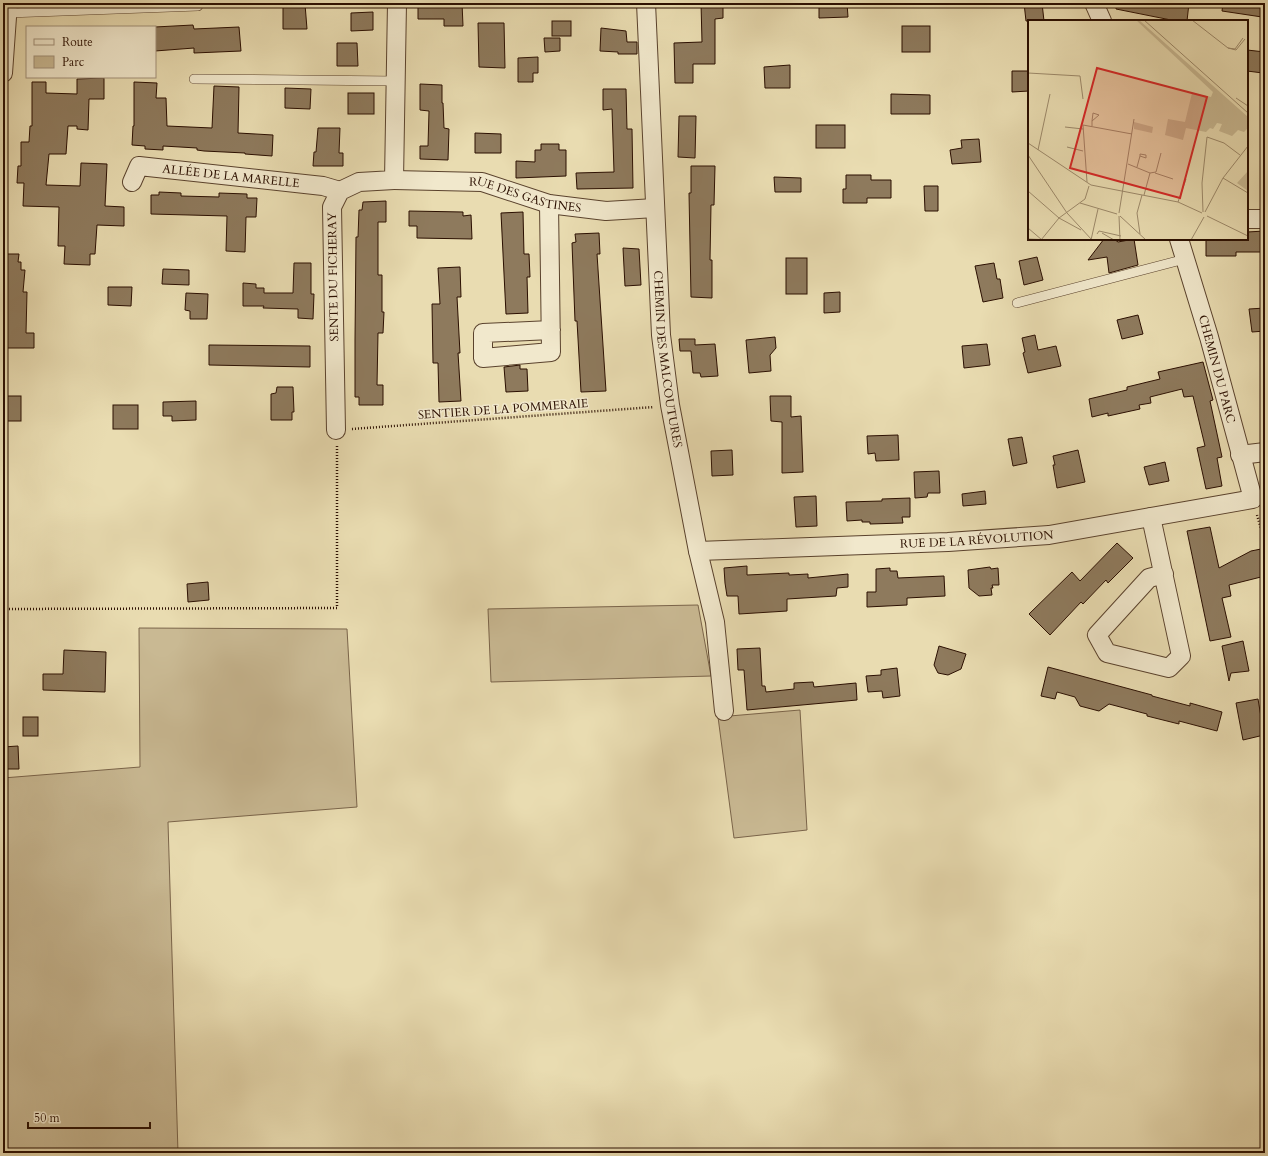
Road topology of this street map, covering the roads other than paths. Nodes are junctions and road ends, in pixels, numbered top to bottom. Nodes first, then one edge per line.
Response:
1 (397, 3) edge
2 (646, 3) edge
3 (1094, 3) edge
4 (198, 6) dead end
5 (8, 8) edge
6 (1102, 20) edge
7 (3, 73) edge
8 (194, 79) dead end
9 (396, 81) junction
10 (394, 180) junction
11 (132, 182) dead end
12 (340, 191) junction
13 (549, 204) junction
14 (655, 208) junction
15 (1248, 219) edge
16 (1265, 219) edge
17 (1179, 240) edge
18 (1185, 259) junction
19 (1017, 302) dead end
20 (551, 330) dead end
21 (336, 430) road end
22 (1265, 452) edge
23 (1240, 455) junction
24 (1253, 499) joint
25 (1151, 517) junction
26 (698, 552) junction
27 (1164, 574) junction
28 (724, 711) dead end

1 - 9 street
2 - 14 street, CHEMIN DES MALCOUTURES
3 - 6 street
4 - 5 lane
5 - 7 street
8 - 9 lane
9 - 10 street
10 - 12 street
10 - 13 street, RUE DES GASTINES
11 - 12 street, ALLÉE DE LA MARELLE
12 - 21 street, SENTE DU FICHERAY
13 - 14 street, RUE DES GASTINES
13 - 20 street
14 - 26 street, CHEMIN DES MALCOUTURES
15 - 16 street
17 - 18 street, CHEMIN DU PARC
18 - 19 lane
18 - 23 street, CHEMIN DU PARC
22 - 23 street
23 - 24 street, CHEMIN DU PARC
24 - 25 street, RUE DE LA RÉVOLUTION
25 - 26 street, RUE DE LA RÉVOLUTION
25 - 27 street
26 - 28 street, CHEMIN DES MALCOUTURES
27 - 27 street

